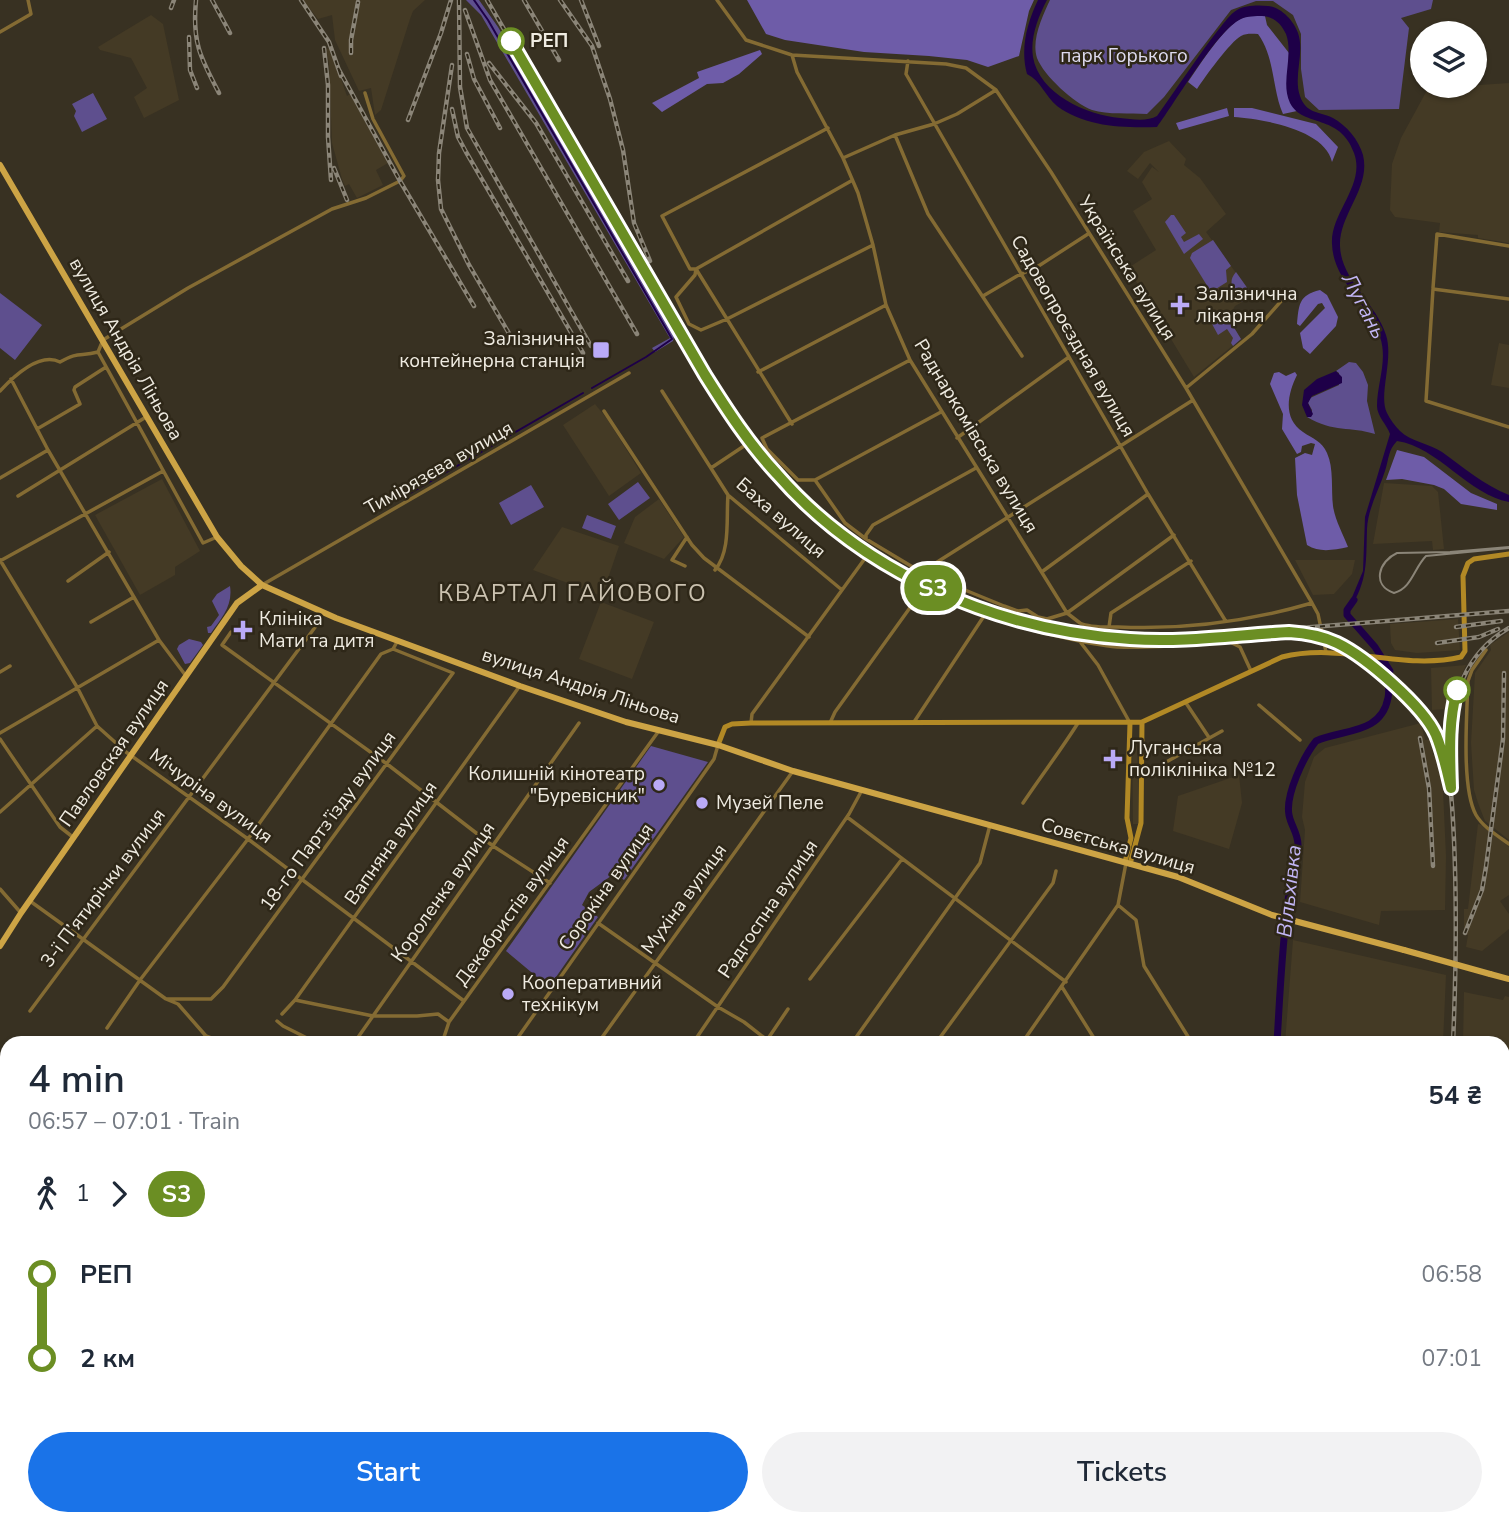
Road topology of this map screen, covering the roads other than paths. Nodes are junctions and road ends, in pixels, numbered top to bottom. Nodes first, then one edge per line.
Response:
1 (29, 0) edge
2 (717, 0) edge
3 (0, 32) edge
4 (792, 55) junction
5 (908, 61) junction
6 (996, 90) junction
7 (365, 93) dead end
8 (934, 124) junction
9 (828, 128) junction
10 (895, 135) junction
11 (843, 158) junction
12 (0, 165) edge
13 (3, 178) edge
14 (852, 181) junction
15 (1088, 234) junction
16 (873, 245) junction
17 (1509, 246) edge
18 (696, 270) junction
19 (1020, 275) junction
20 (1433, 289) junction
21 (1290, 291) dead end
22 (983, 296) junction
23 (1509, 299) edge
24 (886, 305) junction
25 (727, 319) junction
26 (103, 340) junction
27 (98, 352) junction
28 (1022, 356) dead end
29 (1069, 357) junction
30 (909, 360) junction
31 (106, 367) junction
32 (758, 372) junction
33 (629, 373) dead end
34 (11, 379) junction
35 (1186, 388) junction
36 (0, 391) edge
37 (662, 391) dead end
38 (1193, 400) junction
39 (604, 411) dead end
40 (941, 412) junction
41 (148, 416) junction
42 (136, 423) junction
43 (792, 424) junction
44 (1509, 427) edge
45 (37, 429) junction
46 (957, 438) junction
47 (744, 446) dead end
48 (1121, 446) junction
49 (48, 450) junction
50 (710, 468) junction
51 (976, 468) junction
52 (61, 471) junction
53 (163, 471) junction
54 (0, 478) edge
55 (815, 480) junction
56 (1148, 494) junction
57 (18, 495) dead end
58 (728, 495) junction
59 (85, 513) junction
60 (1008, 519) junction
61 (1174, 535) junction
62 (217, 537) junction
63 (687, 537) junction
64 (866, 539) junction
65 (109, 552) junction
66 (1509, 554) edge
67 (0, 561) edge
68 (1191, 561) junction
69 (685, 566) dead end
70 (715, 569) junction
71 (1043, 571) junction
72 (921, 572) junction
73 (68, 581) dead end
74 (262, 585) junction
75 (842, 590) junction
76 (922, 591) junction
77 (134, 597) junction
78 (1312, 603) junction
79 (321, 612) junction
80 (1067, 613) junction
81 (984, 615) junction
82 (1226, 621) junction
83 (91, 622) dead end
84 (1108, 627) junction
85 (231, 632) dead end
86 (809, 637) junction
87 (159, 640) junction
88 (397, 641) junction
89 (1080, 642) junction
90 (393, 649) junction
91 (1486, 650) dead end
92 (1326, 652) junction
93 (10, 666) dead end
94 (1251, 671) junction
95 (0, 672) edge
96 (186, 676) junction
97 (273, 683) junction
98 (520, 686) junction
99 (77, 687) junction
100 (1186, 703) junction
101 (1259, 705) dead end
102 (1079, 721) junction
103 (914, 722) junction
104 (1142, 722) junction
105 (579, 723) dead end
106 (751, 723) junction
107 (830, 723) junction
108 (1130, 723) junction
109 (330, 724) junction
110 (97, 726) junction
111 (659, 730) junction
112 (1222, 731) dead end
113 (0, 733) edge
114 (1209, 737) junction
115 (0, 739) edge
116 (1300, 740) dead end
117 (718, 745) junction
118 (132, 756) junction
119 (1168, 761) dead end
120 (387, 764) junction
121 (793, 771) junction
122 (32, 785) junction
123 (862, 790) junction
124 (190, 797) junction
125 (436, 802) junction
126 (1023, 803) dead end
127 (0, 812) edge
128 (847, 817) junction
129 (990, 825) junction
130 (75, 838) junction
131 (248, 839) junction
132 (1509, 844) edge
133 (493, 846) junction
134 (903, 858) junction
135 (1127, 863) junction
136 (1056, 871) dead end
137 (303, 880) junction
138 (550, 883) junction
139 (0, 889) edge
140 (956, 898) junction
141 (30, 901) junction
142 (1118, 905) junction
143 (21, 913) junction
144 (354, 919) junction
145 (598, 923) junction
146 (82, 939) junction
147 (1010, 940) junction
148 (0, 946) edge
149 (411, 963) junction
150 (656, 963) junction
151 (810, 979) dead end
152 (1509, 979) edge
153 (140, 980) junction
154 (1066, 982) junction
155 (1062, 987) junction
156 (166, 999) junction
157 (295, 1000) junction
158 (464, 1001) junction
159 (718, 1007) junction
160 (788, 1010) dead end
161 (30, 1011) dead end
162 (282, 1014) dead end
163 (373, 1016) junction
164 (277, 1021) dead end
165 (449, 1022) junction
166 (107, 1028) dead end
167 (206, 1035) edge
168 (304, 1036) edge
169 (359, 1036) edge
170 (444, 1036) edge
171 (521, 1036) edge
172 (603, 1036) edge
173 (698, 1036) edge
174 (759, 1036) edge
175 (770, 1036) edge
176 (857, 1036) edge
177 (941, 1036) edge
178 (1028, 1036) edge
179 (1092, 1036) edge
180 (1188, 1036) edge

1 - 3 street
2 - 4 street, Українська вулиця
4 - 5 street, Українська вулиця
4 - 9 street, Раднаркомівська вулиця
5 - 6 street, Українська вулиця
5 - 8 street, Садовопроєздная вулиця
6 - 8 street
6 - 15 street, Українська вулиця
7 - 26 street
8 - 10 street
8 - 19 street, Садовопроєздная вулиця
9 - 11 street, Раднаркомівська вулиця
9 - 18 street
10 - 11 street
10 - 22 street
11 - 14 street, Раднаркомівська вулиця
12 - 13 main road, вулиця Андрія Ліньова
13 - 26 main road, вулиця Андрія Ліньова
14 - 16 street, Раднаркомівська вулиця
14 - 18 street
15 - 19 street
15 - 35 street, Українська вулиця
16 - 24 street, Раднаркомівська вулиця
16 - 25 street
17 - 20 street
18 - 25 street
18 - 25 street
19 - 22 street
19 - 29 street, Садовопроєздная вулиця
20 - 23 street
20 - 44 street
21 - 35 street
22 - 28 street
24 - 30 street, Раднаркомівська вулиця
24 - 32 street
25 - 32 street
26 - 27 street
26 - 41 main road, вулиця Андрія Ліньова
27 - 31 street
27 - 34 street
29 - 46 street
29 - 48 street, Садовопроєздная вулиця
30 - 40 street, Раднаркомівська вулиця
30 - 43 street
31 - 42 street
31 - 45 street
32 - 43 street
33 - 74 street, Тимірязєва вулиця
34 - 36 street
34 - 45 street
35 - 38 street, Українська вулиця
37 - 50 street, Баха вулиця
38 - 48 street
38 - 78 street, Українська вулиця
39 - 63 street
40 - 46 street, Раднаркомівська вулиця
40 - 55 street
41 - 42 street
41 - 62 main road, вулиця Андрія Ліньова
42 - 52 street
42 - 53 street
43 - 55 street
45 - 49 street
46 - 51 street, Раднаркомівська вулиця
47 - 50 street
48 - 56 street, Садовопроєздная вулиця
48 - 60 street
49 - 52 street
49 - 54 street
50 - 58 street, Баха вулиця
51 - 60 street, Раднаркомівська вулиця
51 - 64 street
52 - 57 street
52 - 59 street
53 - 59 street
53 - 62 street
55 - 64 street
56 - 61 street, Садовопроєздная вулиця
56 - 71 street
58 - 70 street
58 - 75 street, Баха вулиця
59 - 65 street
59 - 67 street
60 - 71 street, Раднаркомівська вулиця
60 - 72 street
61 - 68 street, Садовопроєздная вулиця
61 - 80 street
62 - 74 main road, вулиця Андрія Ліньова
63 - 69 street
63 - 70 street
64 - 72 street
65 - 73 street
65 - 77 street
66 - 92 street
67 - 99 street, Мічуріна вулиця
68 - 82 street, Садовопроєздная вулиця
68 - 84 street
70 - 86 street
71 - 80 street, Раднаркомівська вулиця
72 - 80 street
74 - 79 main road, вулиця Андрія Ліньова
74 - 96 main road, Павловская вулиця
75 - 76 street
75 - 86 street
76 - 81 street
76 - 107 street
77 - 83 street
77 - 87 street
78 - 82 street
78 - 92 street, Українська вулиця
79 - 88 main road, вулиця Андрія Ліньова
79 - 97 street, 3-ї П’ятирічки вулиця
80 - 84 street, Раднаркомівська вулиця
81 - 89 street
81 - 103 street
82 - 84 street
85 - 97 street
86 - 106 street
87 - 96 street
87 - 99 street
88 - 90 street
88 - 98 main road, вулиця Андрія Ліньова
89 - 94 street
89 - 108 street
90 - 109 street
90 - 120 street, 18-го Партз’їзду вулиця
91 - 132 street
92 - 94 street
93 - 95 street
94 - 100 street
96 - 118 main road, Павловская вулиця
97 - 109 street
97 - 124 street, 3-ї П’ятирічки вулиця
98 - 111 main road, вулиця Андрія Ліньова
98 - 125 street, Вапняна вулиця
99 - 110 street, Мічуріна вулиця
99 - 113 street
100 - 104 street
100 - 114 street
101 - 116 street
102 - 103 street
102 - 108 street
102 - 126 street
103 - 107 street
104 - 108 street
104 - 135 street
105 - 133 street, Короленка вулиця
106 - 107 street
106 - 117 street
108 - 135 street
109 - 120 street
109 - 131 street
110 - 118 street, Мічуріна вулиця
110 - 122 street
111 - 117 main road, вулиця Андрія Ліньова
111 - 138 street, Декабристів вулиця
112 - 114 street
114 - 119 street
115 - 122 street
117 - 121 main road, Совєтська вулиця
117 - 145 street, Сорокіна вулиця
118 - 124 street, Мічуріна вулиця
118 - 130 main road, Павловская вулиця
120 - 125 street
120 - 137 street, 18-го Партз’їзду вулиця
121 - 123 main road, Совєтська вулиця
121 - 150 street, Мухіна вулиця
122 - 127 street
122 - 130 street
123 - 128 street, Радгоспна вулиця
123 - 129 main road, Совєтська вулиця
124 - 131 street, Мічуріна вулиця
124 - 146 street, 3-ї П’ятирічки вулиця
125 - 133 street
125 - 144 street, Вапняна вулиця
128 - 134 street
128 - 159 street, Радгоспна вулиця
129 - 135 main road, Совєтська вулиця
129 - 140 street
130 - 141 main road, Павловская вулиця
131 - 137 street, Мічуріна вулиця
131 - 153 street
133 - 138 street
133 - 149 street, Короленка вулиця
134 - 140 street
134 - 151 street
135 - 142 street
135 - 152 main road, Совєтська вулиця, bridge
136 - 147 street
137 - 144 street, Мічуріна вулиця
137 - 156 street, 18-го Партз’їзду вулиця
138 - 158 street, Декабристів вулиця
139 - 143 street
140 - 147 street
140 - 176 street
141 - 143 main road, Павловская вулиця
141 - 146 street
142 - 154 street
142 - 180 street
143 - 148 main road, Павловская вулиця
144 - 149 street, Мічуріна вулиця
144 - 157 street, Вапняна вулиця
145 - 150 street
145 - 171 street, Сорокіна вулиця
146 - 153 street
146 - 161 street, 3-ї П’ятирічки вулиця
147 - 154 street
147 - 177 street
149 - 158 street, Мічуріна вулиця
149 - 163 street, Короленка вулиця
150 - 159 street
150 - 172 street, Мухіна вулиця
153 - 156 street
153 - 166 street
154 - 155 street
155 - 178 street
155 - 179 street
156 - 167 street
157 - 162 street, Вапняна вулиця
157 - 163 street
158 - 165 street, Декабристів вулиця
159 - 173 street, Радгоспна вулиця
159 - 174 street
160 - 175 street
163 - 165 street
163 - 169 street, Короленка вулиця
164 - 168 street
165 - 170 street, Декабристів вулиця

